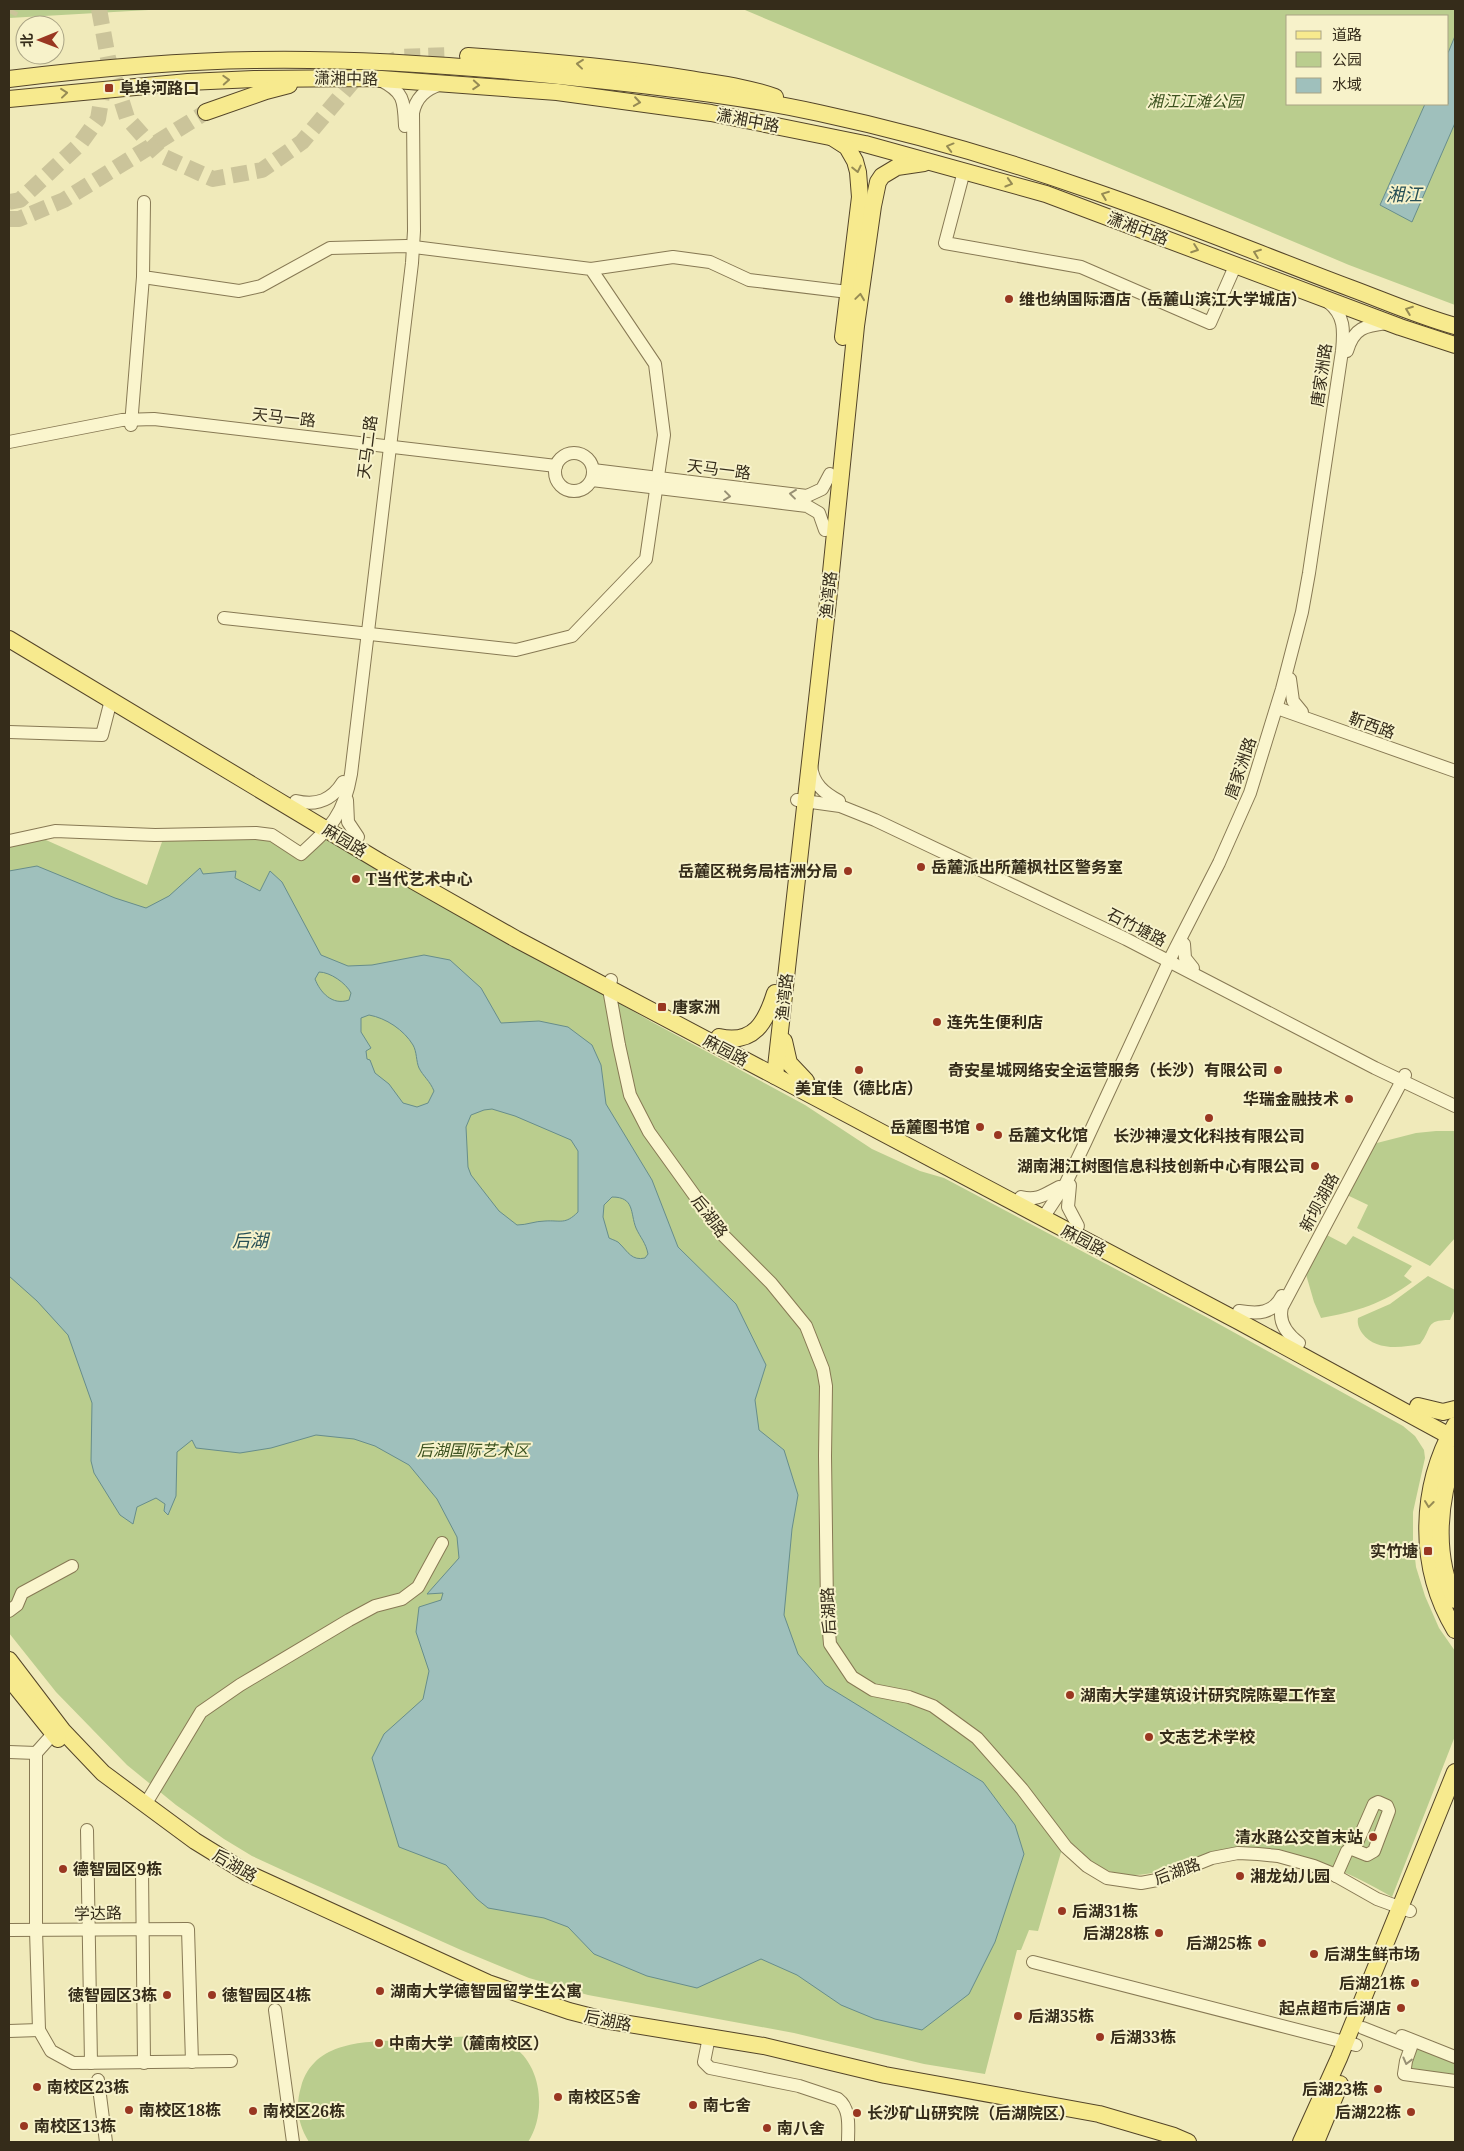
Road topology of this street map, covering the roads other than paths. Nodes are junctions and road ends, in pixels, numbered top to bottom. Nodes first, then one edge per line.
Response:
1 (449, 55) tunnel mouth
2 (322, 78) junction
3 (9, 79) edge
4 (378, 79) junction
5 (445, 83) junction
6 (11, 100) edge
7 (206, 112) tunnel mouth
8 (815, 112) junction
9 (826, 135) junction
10 (940, 164) junction
11 (964, 171) junction
12 (144, 202) dead end
13 (410, 247) junction
14 (1236, 264) junction
15 (591, 268) junction
16 (143, 277) junction
17 (848, 292) junction
18 (1322, 297) junction
19 (1390, 323) junction
20 (1455, 326) edge
21 (1455, 345) edge
22 (131, 422) junction
23 (9, 442) edge
24 (9, 447) edge
25 (386, 448) junction
26 (556, 470) junction
27 (830, 474) junction
28 (593, 475) junction
29 (657, 483) junction
30 (825, 530) junction
31 (224, 618) dead end
32 (9, 627) edge
33 (364, 634) junction
34 (9, 639) edge
35 (1290, 679) junction
36 (111, 700) junction
37 (1280, 706) junction
38 (1301, 714) junction
39 (9, 732) edge
40 (1274, 732) junction
41 (811, 759) junction
42 (1455, 766) edge
43 (1455, 771) edge
44 (346, 786) junction
45 (802, 797) junction
46 (296, 801) junction
47 (839, 803) junction
48 (327, 824) junction
49 (358, 837) junction
50 (802, 837) junction
51 (9, 841) edge
52 (1181, 943) junction
53 (1153, 951) junction
54 (1173, 961) junction
55 (1192, 970) junction
56 (1162, 983) junction
57 (610, 984) junction
58 (775, 993) junction
59 (783, 1012) junction
60 (719, 1037) junction
61 (771, 1068) junction
62 (1375, 1068) junction
63 (1401, 1077) junction
64 (806, 1081) junction
65 (1424, 1091) junction
66 (1455, 1099) edge
67 (1388, 1101) junction
68 (1455, 1106) edge
69 (1068, 1184) junction
70 (1021, 1197) junction
71 (1049, 1216) junction
72 (1078, 1226) junction
73 (1239, 1311) junction
74 (1299, 1343) junction
75 (1455, 1409) edge
76 (1416, 1411) junction
77 (1454, 1430) edge
78 (1455, 1454) edge
79 (1432, 1479) junction
80 (442, 1543) dead end
81 (72, 1566) dead end
82 (1455, 1600) edge
83 (9, 1611) edge
84 (1455, 1630) edge
85 (9, 1660) edge
86 (9, 1678) edge
87 (53, 1734) junction
88 (9, 1752) edge
89 (36, 1753) junction
90 (1455, 1772) edge
91 (1455, 1798) edge
92 (145, 1805) junction
93 (87, 1830) dead end
94 (1349, 1850) dead end
95 (142, 1870) dead end
96 (1336, 1876) junction
97 (1406, 1909) junction
98 (142, 1929) junction
99 (9, 1930) edge
100 (36, 1930) junction
101 (89, 1930) junction
102 (1033, 1962) dead end
103 (275, 2010) dead end
104 (1364, 2024) junction
105 (39, 2030) junction
106 (9, 2031) edge
107 (707, 2041) junction
108 (1351, 2044) junction
109 (1455, 2057) edge
110 (232, 2061) dead end
111 (192, 2062) junction
112 (92, 2063) junction
113 (144, 2063) junction
114 (98, 2080) dead end
115 (1455, 2081) edge
116 (1305, 2141) edge
117 (106, 2142) edge
118 (293, 2142) edge
119 (848, 2142) edge
120 (1164, 2142) edge
121 (1188, 2142) edge

8 -> 1 main road
2 - 4 main road, 潇湘中路
6 -> 2 main road, 潇湘中路
2 - 7 main road
3 - 8 main road, 潇湘中路
4 - 5 main road, 潇湘中路
4 - 13 street, 天马二路
5 -> 9 main road, 潇湘中路
5 - 13 street
20 -> 8 main road, 潇湘中路
9 - 10 main road, 潇湘中路
9 -> 17 main road, 渔湾路
10 - 11 main road, 潇湘中路
41 -> 10 main road, 渔湾路
11 -> 14 main road, 潇湘中路
11 - 14 street
12 - 16 street
13 - 15 street
13 - 16 street
13 - 25 street, 天马二路
14 - 18 main road, 潇湘中路
15 - 17 street
15 - 29 street
16 - 22 street
17 - 27 main road, 渔湾路
18 - 19 main road, 潇湘中路
18 - 37 street, 唐家洲路
19 - 21 main road, 潇湘中路
19 - 35 street, 唐家洲路
22 - 23 street, 天马一路
22 - 24 street, 天马一路
22 - 25 street, 天马一路
25 - 26 street, 天马一路
25 - 33 street, 天马二路
26 - 28 street
26 - 28 street
27 -> 29 street, 天马一路
27 - 30 main road, 渔湾路
28 - 29 street, 天马一路
29 -> 30 street, 天马一路
29 - 33 street
30 - 45 main road, 渔湾路
31 - 33 street
32 - 46 main road, 麻园路
33 - 44 street, 天马二路
34 - 36 main road, 麻园路
35 - 37 street, 唐家洲路
35 - 38 street
36 - 39 street
36 - 48 main road, 麻园路
37 - 38 street, 靳西路
37 - 40 street, 唐家洲路
37 - 52 street, 唐家洲路
38 - 40 street
38 - 42 street, 靳西路
38 - 43 street, 靳西路
40 - 52 street, 唐家洲路
41 - 45 main road, 渔湾路
41 - 47 street
44 - 46 street
44 - 48 street
44 - 49 street
45 - 47 street, 石竹塘路
45 - 50 main road, 渔湾路
45 - 58 main road, 渔湾路
46 - 48 main road, 麻园路
47 - 50 street
47 - 53 street, 石竹塘路
48 - 49 main road, 麻园路
48 - 51 street
48 - 57 main road, 麻园路
49 - 57 main road, 麻园路
50 - 59 main road, 渔湾路
52 - 53 street
52 - 54 street, 唐家洲路
52 - 55 street
53 - 54 street, 石竹塘路
53 - 56 street
54 - 55 street, 石竹塘路
54 - 56 street, 唐家洲路
55 - 56 street
55 - 62 street, 石竹塘路
55 - 63 street, 石竹塘路
56 - 69 street, 唐家洲路
57 - 60 main road, 麻园路
57 - 61 main road, 麻园路
57 - 96 street, 后湖路
58 - 60 main road
58 - 61 main road, 渔湾路
59 - 61 main road, 渔湾路
59 - 64 main road
60 - 61 main road, 麻园路
61 - 64 main road, 麻园路
61 - 71 main road, 麻园路
62 - 63 street, 石竹塘路
62 - 67 street
63 - 65 street, 石竹塘路
63 - 66 street, 石竹塘路
63 - 67 street, 新坝湖路
64 - 70 main road, 麻园路
65 - 67 street
65 - 68 street, 石竹塘路
67 - 73 street, 新坝湖路
67 - 74 street, 新坝湖路
69 - 70 street
69 - 71 street, 唐家洲路
69 - 72 street
70 - 71 main road, 麻园路
71 - 72 main road, 麻园路
71 - 76 main road, 麻园路
72 - 73 main road, 麻园路
73 - 74 main road, 麻园路
74 - 76 main road, 麻园路
75 - 76 main road
76 - 77 main road, 麻园路
76 - 79 main road
77 - 79 main road
78 - 82 main road
79 -> 84 main road
80 - 92 street
81 - 83 street
85 - 92 main road, 后湖路
86 - 87 main road, 后湖路
87 - 89 street
87 - 107 main road, 后湖路
88 - 89 street
89 - 100 street
90 - 97 main road
91 - 97 main road
92 - 107 main road, 后湖路
93 - 101 street
94 - 96 street
95 - 98 street
96 - 97 street, 后湖路
97 - 104 main road
97 - 108 main road
98 - 101 street, 学达路
98 - 111 street, 学达路
98 - 113 street
99 - 100 street, 学达路
100 - 101 street, 学达路
100 - 105 street
101 - 112 street
102 - 108 street
103 - 118 street
104 - 108 main road
104 - 109 street
104 -> 115 street
105 - 106 street
105 - 112 street
107 - 119 street
107 - 120 main road, 后湖路
107 - 121 main road, 后湖路
108 - 116 main road
110 - 111 street
111 - 113 street
112 - 113 street
114 - 117 street

